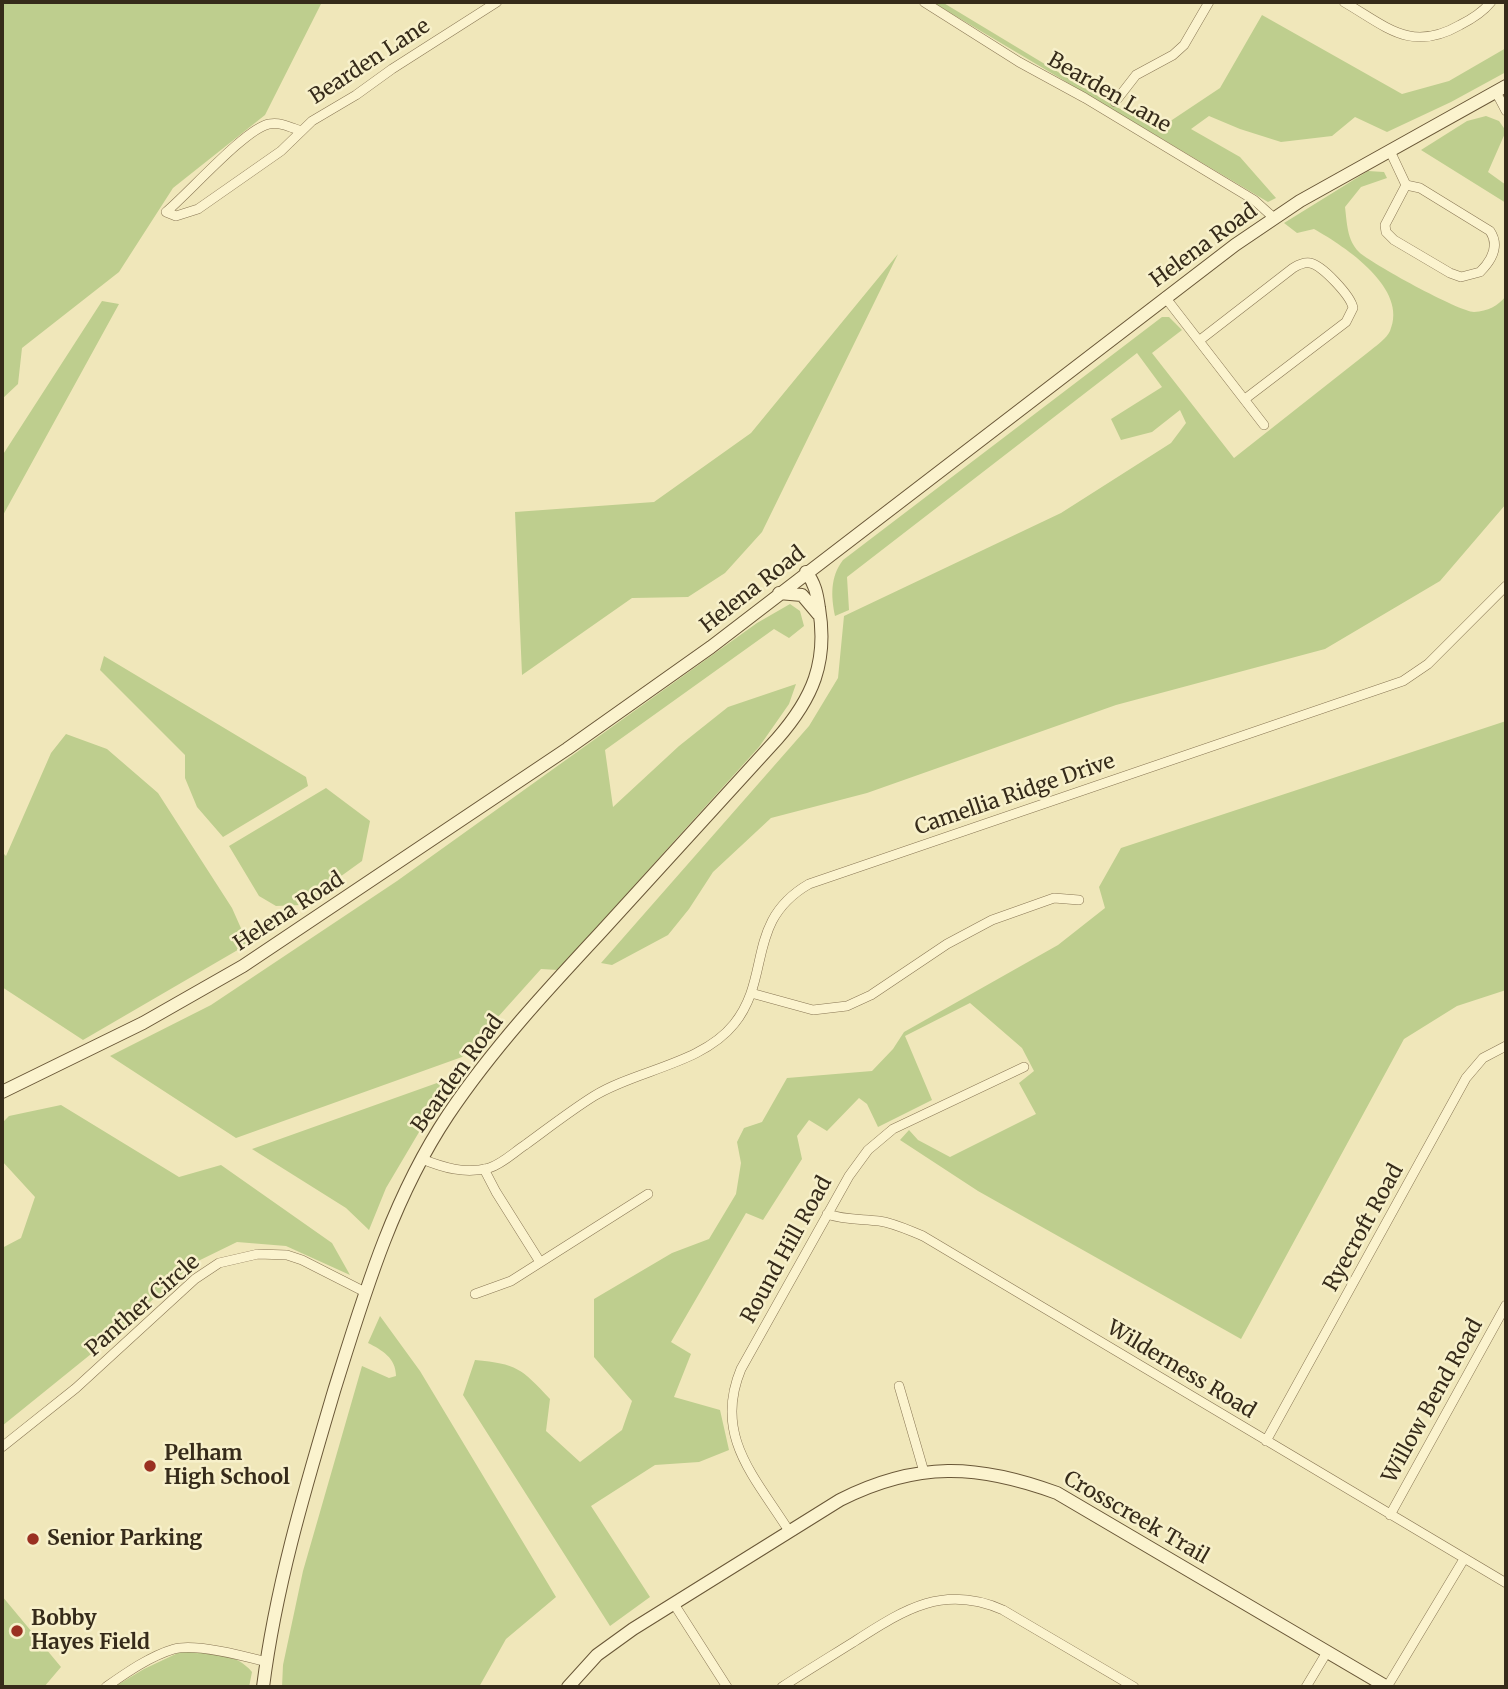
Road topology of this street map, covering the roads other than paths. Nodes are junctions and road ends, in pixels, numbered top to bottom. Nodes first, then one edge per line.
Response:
1 (497, 2) edge
2 (924, 2) edge
3 (1209, 2) edge
4 (1344, 2) edge
5 (1491, 2) edge
6 (1501, 89) edge
7 (1115, 103) dead end
8 (1506, 111) edge
9 (300, 131) junction
10 (1390, 150) junction
11 (1406, 185) junction
12 (1274, 218) junction
13 (1166, 297) junction
14 (1200, 340) junction
15 (1245, 399) junction
16 (1264, 425) dead end
17 (806, 572) junction
18 (1506, 586) edge
19 (779, 593) junction
20 (821, 619) junction
21 (1079, 900) dead end
22 (751, 993) junction
23 (1506, 1046) edge
24 (1024, 1067) dead end
25 (2, 1092) edge
26 (422, 1159) junction
27 (484, 1169) junction
28 (648, 1194) dead end
29 (827, 1214) junction
30 (540, 1262) junction
31 (365, 1292) junction
32 (475, 1294) dead end
33 (1506, 1304) edge
34 (900, 1386) dead end
35 (1266, 1441) junction
36 (2, 1447) edge
37 (924, 1472) junction
38 (1390, 1515) junction
39 (789, 1531) junction
40 (1464, 1559) junction
41 (1506, 1583) edge
42 (674, 1604) junction
43 (1327, 1652) junction
44 (267, 1662) junction
45 (106, 1687) edge
46 (263, 1687) edge
47 (568, 1687) edge
48 (727, 1687) edge
49 (782, 1687) edge
50 (1134, 1687) edge
51 (1306, 1687) edge
52 (1387, 1687) edge

1 - 9 street, Bearden Lane
2 - 12 street, Bearden Lane
3 - 7 street
4 - 5 street
6 - 8 street
6 - 10 street, Helena Road
9 - 9 street, Bearden Lane
10 - 11 street
10 - 12 street, Helena Road
11 - 11 street
12 - 13 street, Helena Road
13 - 14 street
13 - 17 street, Helena Road
14 - 15 street
14 - 15 street
15 - 16 street
17 - 19 street, Helena Road
17 - 20 street, Bearden Road
18 - 22 street, Camellia Ridge Drive
19 - 20 street
19 - 25 street, Helena Road
20 - 26 street, Bearden Road
21 - 22 street
22 - 27 street, Camellia Ridge Drive
23 - 35 street, Ryecroft Road
24 - 29 street, Round Hill Road
26 - 27 street
26 - 31 street, Bearden Road
27 - 30 street
28 - 30 street
29 - 35 street, Wilderness Road
29 - 39 street, Round Hill Road
30 - 32 street
31 - 36 street, Panther Circle
31 - 44 street, Bearden Road
33 - 38 street, Willow Bend Road
34 - 37 street
35 - 38 street, Wilderness Road
37 - 39 street, Crosscreek Trail
37 - 43 street, Crosscreek Trail
38 - 40 street, Wilderness Road
39 - 42 street, Crosscreek Trail
40 - 41 street, Wilderness Road
40 - 52 street
42 - 47 street, Crosscreek Trail
42 - 48 street
43 - 51 street
43 - 52 street, Crosscreek Trail
44 - 45 street
44 - 46 street, Bearden Road
49 - 50 street

